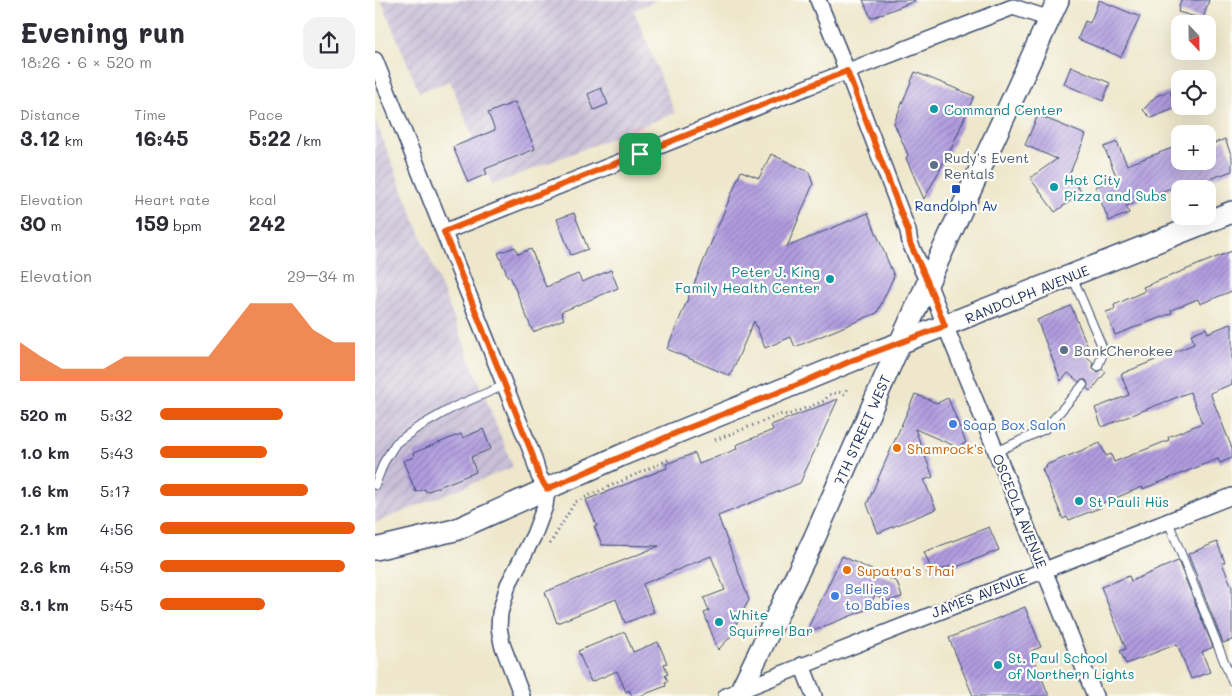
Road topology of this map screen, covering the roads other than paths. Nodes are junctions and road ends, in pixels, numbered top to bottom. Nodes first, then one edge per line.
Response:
1 (818, 0) edge
2 (1058, 0) edge
3 (1050, 19) junction
4 (375, 60) edge
5 (847, 71) junction
6 (1232, 212) edge
7 (444, 232) junction
8 (1072, 276) junction
9 (928, 283) junction
10 (945, 326) junction
11 (900, 344) junction
12 (1098, 366) dead end
13 (505, 385) junction
14 (1083, 385) dead end
15 (996, 452) junction
16 (375, 486) edge
17 (547, 489) junction
18 (1232, 496) edge
19 (1168, 521) junction
20 (377, 545) edge
21 (1043, 570) junction
22 (802, 665) junction
23 (1232, 681) edge
24 (736, 693) edge
25 (522, 696) edge
26 (814, 696) edge
27 (1095, 696) edge

1 - 5 street
2 - 3 street, 7TH STREET WEST
3 - 5 street
3 - 9 street, 7TH STREET WEST
4 - 7 street
5 - 7 street
5 - 9 street
6 - 8 street, RANDOLPH AVENUE
7 - 13 street
8 - 10 street, RANDOLPH AVENUE
8 - 12 lane
9 - 10 street, OSCEOLA AVENUE
9 - 11 street, 7TH STREET WEST
10 - 11 street, RANDOLPH AVENUE
10 - 15 street, OSCEOLA AVENUE
11 - 17 street, RANDOLPH AVENUE
11 - 24 street, 7TH STREET WEST
13 - 16 lane
13 - 17 street
14 - 15 lane
15 - 21 street, OSCEOLA AVENUE
17 - 20 street, RANDOLPH AVENUE
17 - 25 street
18 - 19 street, JAMES AVENUE
19 - 21 street, JAMES AVENUE
19 - 23 lane
21 - 22 street, JAMES AVENUE
21 - 27 street, OSCEOLA AVENUE
22 - 24 street, JAMES AVENUE
22 - 26 street

